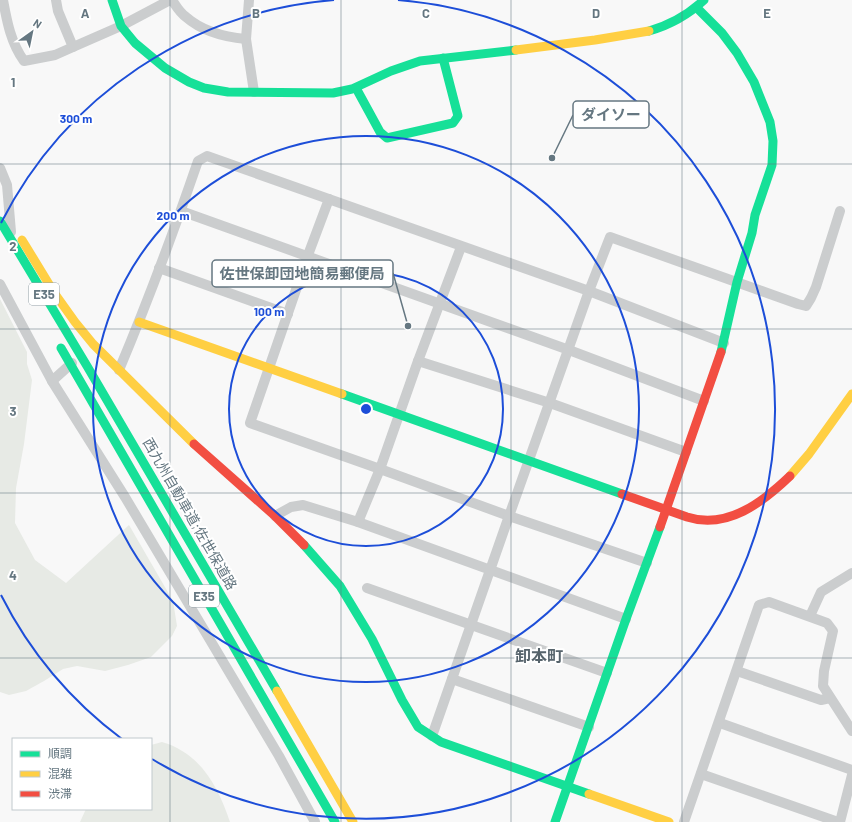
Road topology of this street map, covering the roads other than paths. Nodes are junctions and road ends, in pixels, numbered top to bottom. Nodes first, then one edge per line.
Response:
1 (4, 0) edge
2 (56, 0) edge
3 (112, 0) edge
4 (171, 0) edge
5 (249, 0) edge
6 (704, 0) edge
7 (697, 8) junction
8 (121, 26) junction
9 (246, 40) junction
10 (73, 47) junction
11 (443, 58) junction
12 (356, 88) junction
13 (254, 92) junction
14 (0, 168) edge
15 (330, 199) junction
16 (181, 211) junction
17 (840, 211) dead end
18 (0, 221) edge
19 (11, 232) junction
20 (0, 237) edge
21 (461, 247) junction
22 (308, 255) junction
23 (159, 268) junction
24 (737, 282) junction
25 (0, 284) edge
26 (589, 292) junction
27 (440, 304) junction
28 (288, 314) junction
29 (140, 322) junction
30 (54, 337) dead end
31 (724, 343) junction
32 (93, 344) junction
33 (569, 350) junction
34 (418, 361) junction
35 (269, 368) junction
36 (119, 370) junction
37 (52, 381) junction
38 (852, 394) edge
39 (704, 401) junction
40 (550, 403) junction
41 (399, 414) junction
42 (686, 452) junction
43 (529, 460) junction
44 (380, 469) junction
45 (667, 510) junction
46 (275, 516) junction
47 (509, 516) junction
48 (358, 522) junction
49 (647, 563) junction
50 (490, 571) junction
51 (852, 573) edge
52 (367, 588) dead end
53 (810, 616) junction
54 (626, 619) junction
55 (471, 626) junction
56 (737, 671) junction
57 (607, 673) junction
58 (452, 679) junction
59 (830, 698) junction
60 (720, 723) junction
61 (588, 727) junction
62 (852, 731) edge
63 (432, 736) junction
64 (852, 770) edge
65 (701, 774) junction
66 (852, 775) edge
67 (568, 786) junction
68 (850, 790) edge
69 (315, 822) edge
70 (336, 822) edge
71 (353, 822) edge
72 (555, 822) edge
73 (669, 822) edge
74 (684, 822) edge
75 (839, 822) edge

1 - 10 street
2 - 10 street
3 - 8 main road
4 - 8 street
4 - 9 street
5 - 9 street
6 - 7 main road
7 - 11 main road
7 - 24 main road
8 - 10 street
8 - 13 main road
9 - 13 street
11 - 12 main road
11 - 12 main road
12 - 13 main road
14 - 19 street
15 - 16 street
15 - 21 street
15 - 22 street
16 - 22 street
16 - 23 street
17 - 24 street
18 - 71 main road, 西九州自動車道;佐世保道路 / E35
19 - 20 main road
19 - 32 main road
21 - 26 street
21 - 27 street
22 - 27 street
22 - 28 street
23 - 28 street
23 - 29 street
24 - 26 street
24 - 31 main road
25 - 37 street
26 - 31 street
26 - 33 street
27 - 33 street
27 - 34 street
28 - 35 street
29 - 35 main road
29 - 36 street
30 - 70 main road, 西九州自動車道;佐世保道路 / E35
31 - 39 main road
32 - 36 main road
32 - 37 street
33 - 39 street
33 - 40 street
34 - 40 street
34 - 41 street
35 - 41 main road
35 - 44 street
36 - 46 main road
37 - 69 street
38 - 45 main road
39 - 42 main road
40 - 42 street
40 - 43 street
41 - 43 main road
41 - 44 street
42 - 45 main road
43 - 45 main road
43 - 47 street
44 - 47 street
44 - 48 street
45 - 49 main road
46 - 48 street
46 - 63 main road
47 - 49 street
47 - 50 street
48 - 50 street
49 - 54 main road
50 - 54 street
50 - 55 street
51 - 53 street
52 - 55 street
53 - 56 street
53 - 59 street
54 - 57 main road
55 - 57 street
55 - 58 street
56 - 59 street
56 - 60 street
57 - 61 main road
58 - 61 street
58 - 63 street
59 - 62 street
60 - 64 street
60 - 65 street
61 - 67 main road
63 - 67 main road
65 - 74 street
65 - 75 street
66 - 68 street
67 - 72 main road
67 - 73 main road
68 - 75 street

